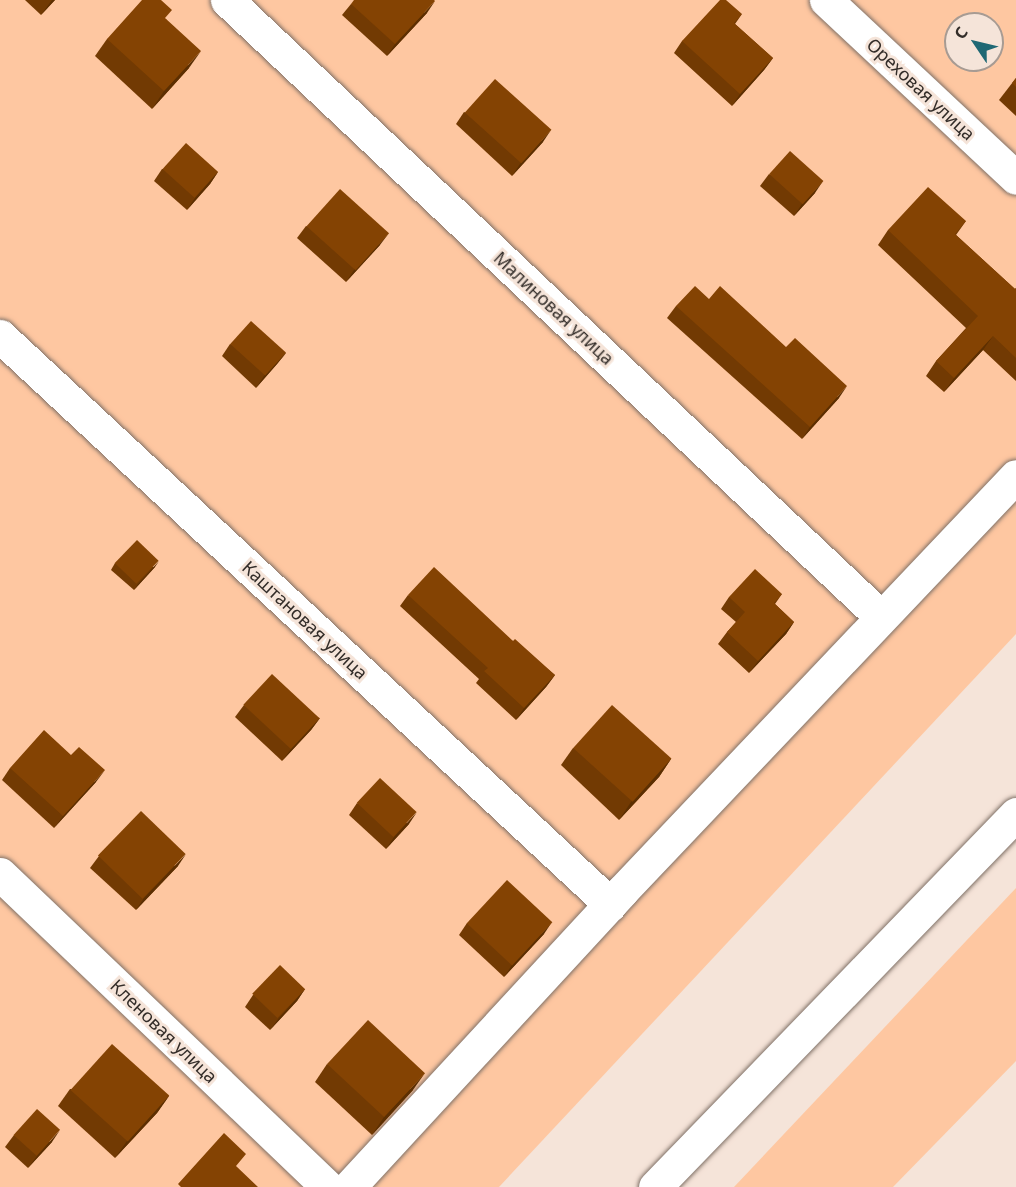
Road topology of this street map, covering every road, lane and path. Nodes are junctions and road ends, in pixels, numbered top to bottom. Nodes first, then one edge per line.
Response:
1 (227, 0) edge
2 (826, 0) edge
3 (1016, 178) edge
4 (0, 336) edge
5 (1016, 476) edge
6 (881, 617) junction
7 (1016, 814) edge
8 (0, 874) edge
9 (610, 904) junction
10 (328, 1187) edge
11 (349, 1187) edge
12 (655, 1187) edge

1 - 6 street, Малиновая улица
2 - 3 street, Ореховая улица
4 - 9 street, Каштановая улица
5 - 6 street
6 - 9 street
7 - 12 street
8 - 10 street, Кленовая улица
9 - 11 street

